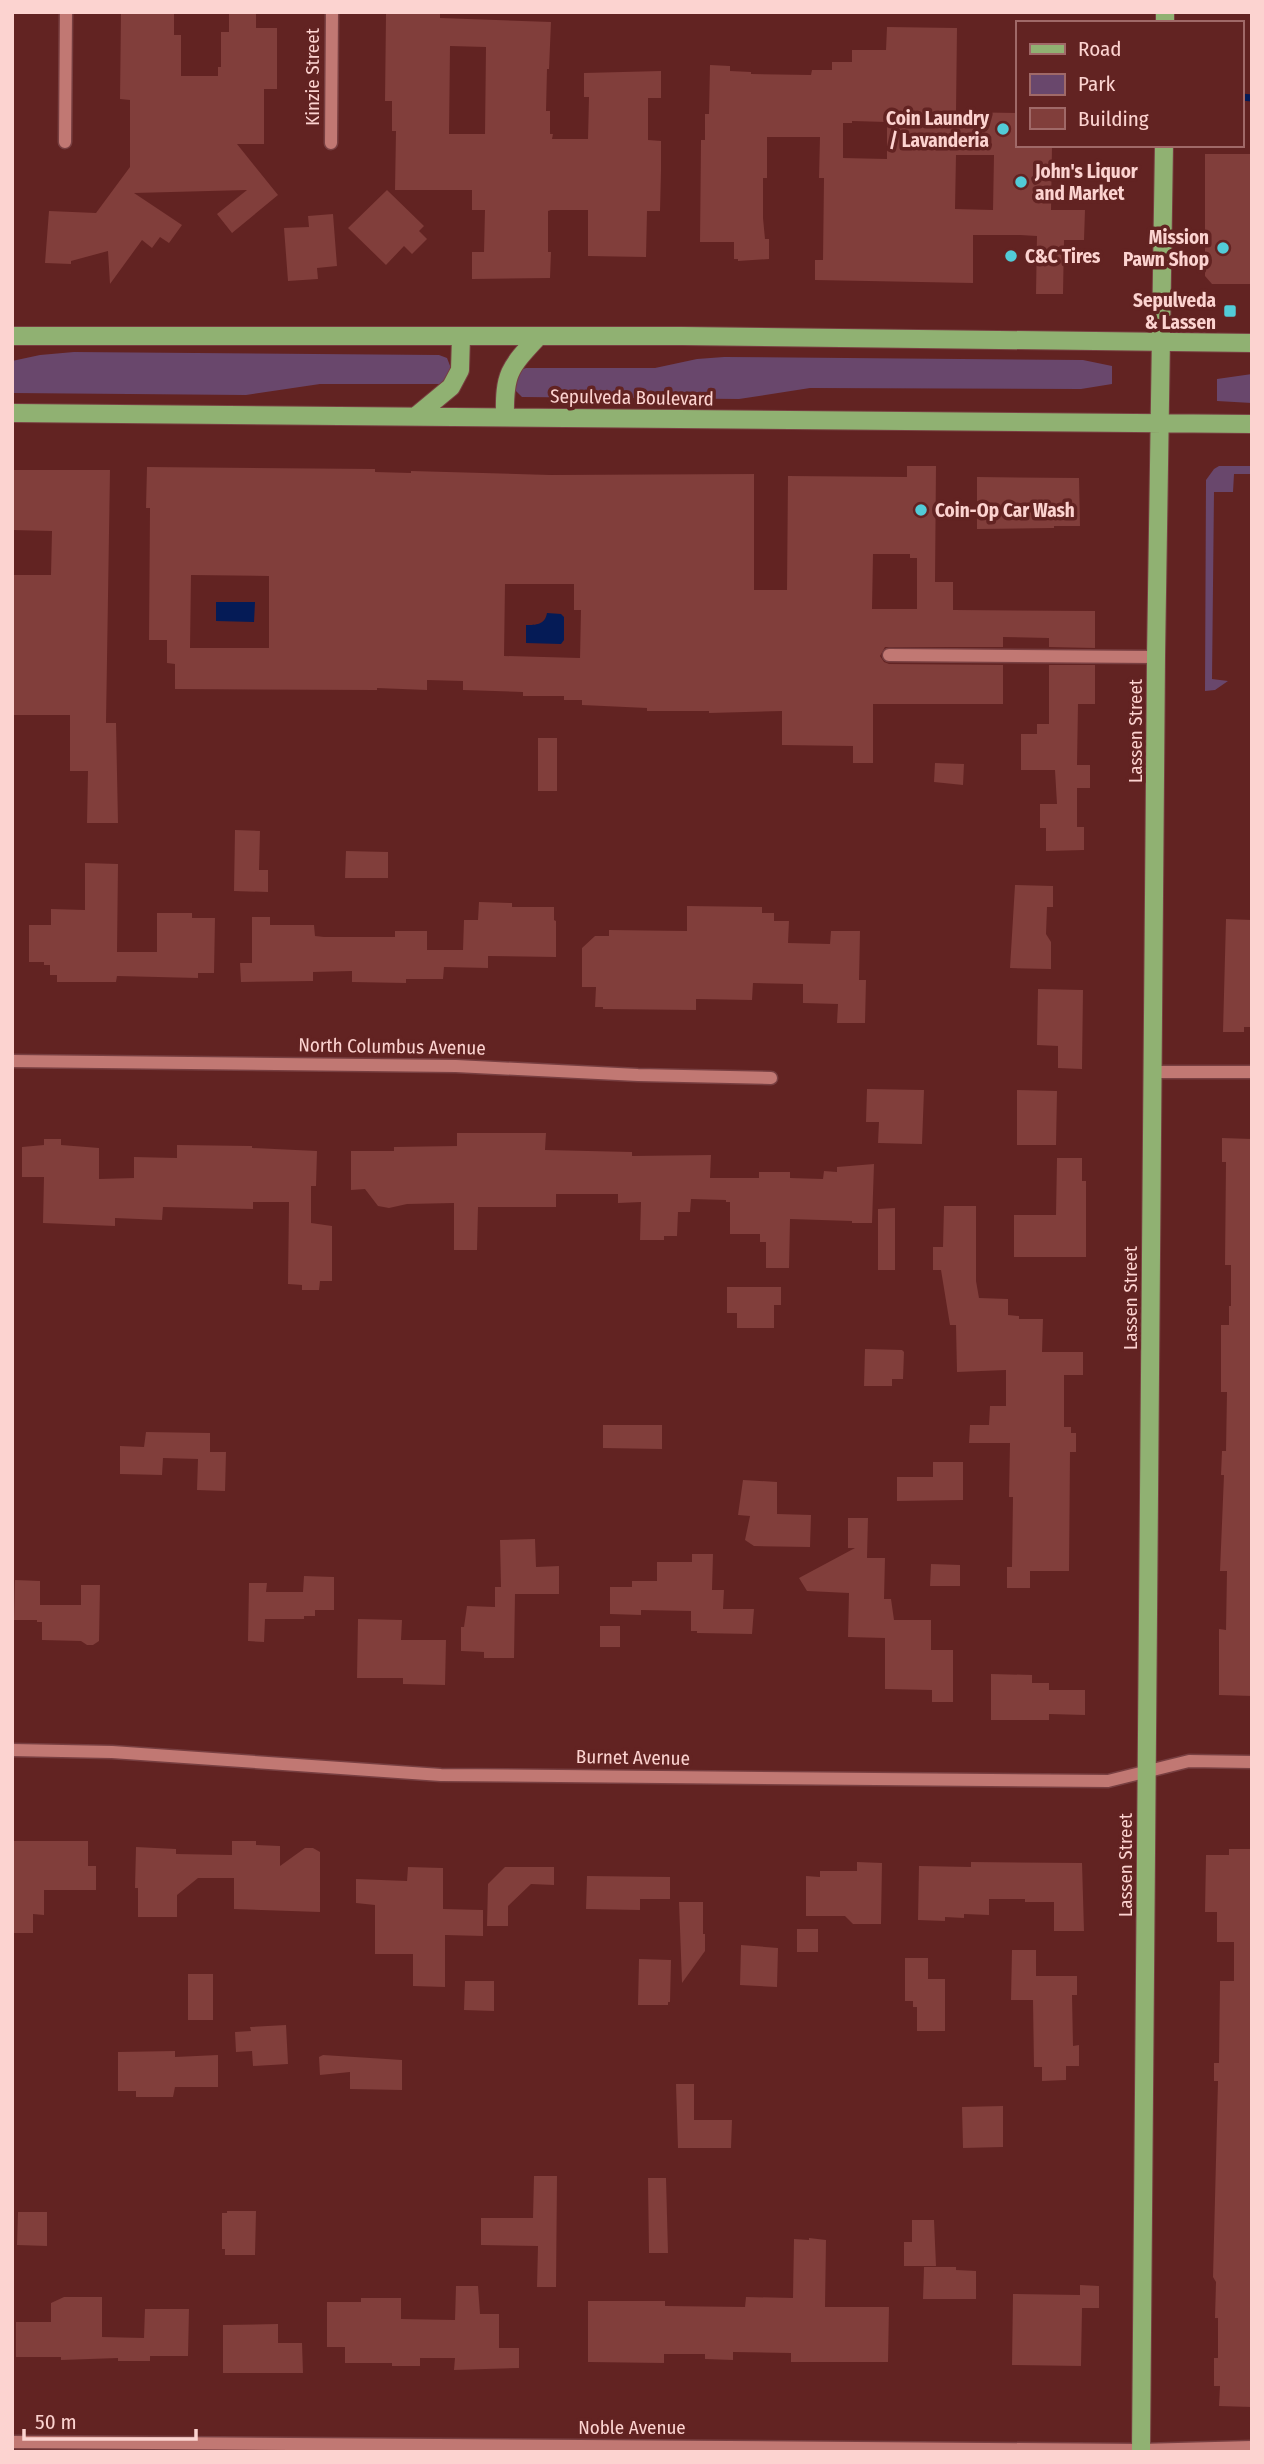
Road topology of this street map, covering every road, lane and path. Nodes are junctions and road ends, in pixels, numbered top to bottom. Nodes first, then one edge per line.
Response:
1 (66, 12) edge
2 (332, 12) edge
3 (65, 142) dead end
4 (331, 143) dead end
5 (1164, 147) edge
6 (12, 336) edge
7 (461, 337) junction
8 (538, 337) junction
9 (1162, 342) junction
10 (1252, 343) edge
11 (12, 413) edge
12 (416, 416) junction
13 (505, 417) junction
14 (1161, 423) junction
15 (1252, 424) edge
16 (889, 655) dead end
17 (1156, 657) junction
18 (12, 1061) edge
19 (1153, 1072) junction
20 (1252, 1072) edge
21 (771, 1078) dead end
22 (12, 1750) edge
23 (1252, 1762) edge
24 (1147, 1771) junction
25 (12, 2442) edge
26 (1252, 2447) edge
27 (1141, 2451) edge

1 - 3 street
2 - 4 street, Kinzie Street
5 - 9 main road, Lassen Street
6 - 7 main road
7 - 8 main road
7 - 12 main road
8 - 9 main road
8 - 13 main road
9 - 10 main road
9 - 14 main road, Lassen Street
11 - 12 main road, Sepulveda Boulevard
12 - 13 main road, Sepulveda Boulevard
13 - 14 main road, Sepulveda Boulevard
14 - 15 main road, Sepulveda Boulevard
14 - 17 main road, Lassen Street
16 - 17 street
17 - 19 main road, Lassen Street
18 - 21 street, North Columbus Avenue
19 - 20 street
19 - 24 main road, Lassen Street
22 - 24 street, Burnet Avenue
23 - 24 street, Burnet Avenue
24 - 27 main road, Lassen Street
25 - 27 street, Noble Avenue
26 - 27 street, Noble Avenue

